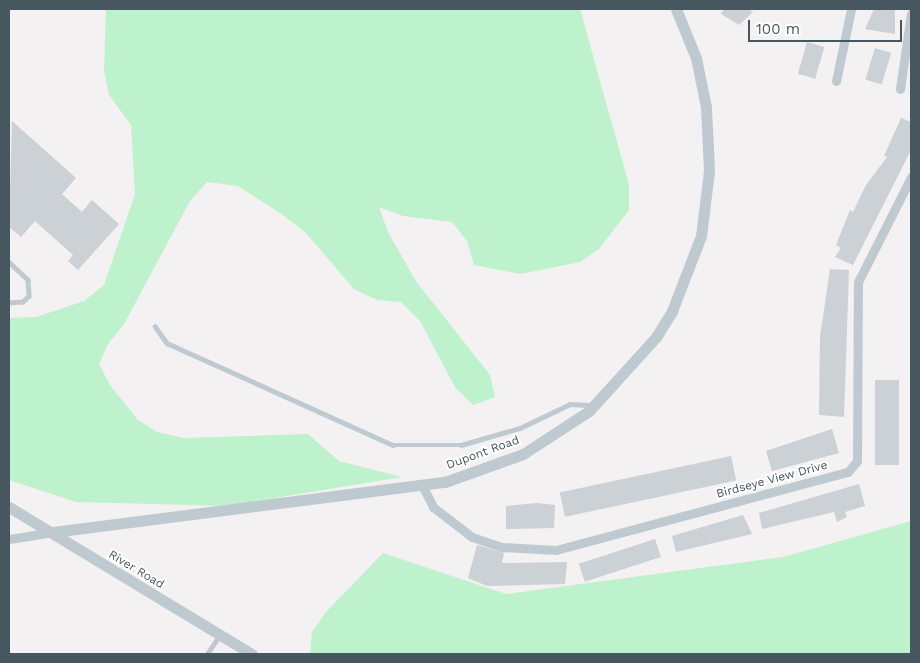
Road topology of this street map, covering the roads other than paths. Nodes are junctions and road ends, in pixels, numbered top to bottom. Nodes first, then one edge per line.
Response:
1 (676, 9) edge
2 (851, 9) edge
3 (911, 14) edge
4 (836, 81) dead end
5 (900, 89) dead end
6 (911, 177) edge
7 (9, 262) edge
8 (9, 303) edge
9 (156, 326) dead end
10 (595, 405) junction
11 (422, 485) junction
12 (9, 506) edge
13 (53, 532) junction
14 (9, 540) edge
15 (220, 635) junction
16 (208, 654) edge
17 (252, 654) edge

1 - 10 street, Dupont Road
2 - 4 street
3 - 5 street
6 - 11 street, Birdseye View Drive
7 - 8 lane
9 - 10 lane
10 - 11 street, Dupont Road
11 - 13 street, Dupont Road
12 - 13 street, River Road
13 - 14 street
13 - 15 street, River Road
15 - 16 lane
15 - 17 street, River Road

